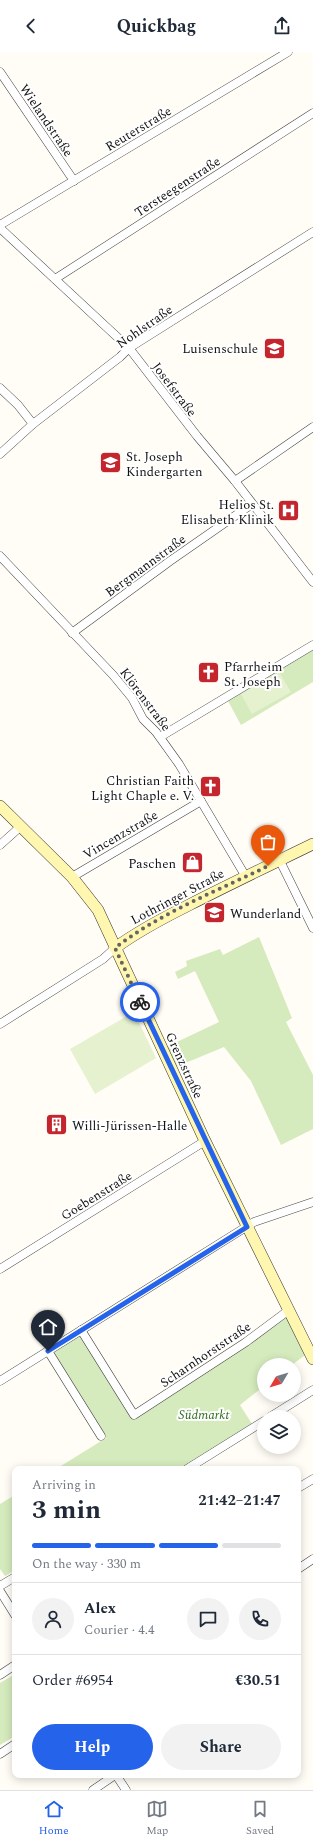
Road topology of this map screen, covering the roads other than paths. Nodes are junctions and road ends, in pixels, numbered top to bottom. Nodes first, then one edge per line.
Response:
1 (288, 52) edge
2 (0, 72) edge
3 (313, 113) edge
4 (74, 181) junction
5 (0, 226) edge
6 (312, 235) edge
7 (55, 279) junction
8 (129, 348) junction
9 (0, 388) edge
10 (33, 424) junction
11 (313, 427) edge
12 (0, 454) edge
13 (235, 481) junction
14 (252, 504) junction
15 (0, 556) edge
16 (313, 582) edge
17 (72, 633) junction
18 (313, 645) edge
19 (160, 737) junction
20 (201, 801) junction
21 (0, 806) edge
22 (20, 827) junction
23 (313, 844) edge
24 (0, 845) edge
25 (280, 860) junction
26 (72, 877) junction
27 (246, 877) junction
28 (313, 928) edge
29 (115, 948) junction
30 (0, 1024) edge
31 (205, 1141) junction
32 (313, 1202) edge
33 (247, 1227) junction
34 (0, 1269) edge
35 (289, 1310) junction
36 (82, 1330) junction
37 (48, 1351) junction
38 (313, 1359) edge
39 (0, 1381) edge
40 (313, 1390) edge
41 (281, 1410) edge
42 (257, 1425) edge
43 (101, 1436) dead end
44 (192, 1466) edge
45 (313, 1479) edge
46 (301, 1486) edge
47 (313, 1559) edge
48 (301, 1567) edge
49 (12, 1579) edge
50 (0, 1586) edge
51 (0, 1591) edge
52 (12, 1610) edge
53 (12, 1667) edge
54 (0, 1675) edge
55 (12, 1746) edge
56 (0, 1754) edge
57 (111, 1778) edge
58 (118, 1778) edge
59 (93, 1790) edge
60 (126, 1790) edge

1 - 4 street, Reuterstraße
2 - 4 street, Wielandstraße
3 - 7 street, Tersteegenstraße
4 - 5 street, Reuterstraße
5 - 7 street, Josefstraße
6 - 8 street, Nohlstraße
7 - 8 street, Josefstraße
8 - 10 street, Nohlstraße
8 - 13 street, Josefstraße
9 - 10 street
10 - 12 street, Nohlstraße
11 - 13 street
13 - 14 street, Josefstraße
14 - 16 street, Josefstraße
14 - 17 street, Bergmannstraße
15 - 17 street, Klörenstraße
17 - 19 street, Klörenstraße
18 - 19 street
19 - 20 street, Klörenstraße
20 - 26 street, Vincenzstraße
20 - 27 street, Klörenstraße
21 - 22 street, Grenzstraße
22 - 24 street
22 - 26 street, Grenzstraße
23 - 25 street, Lothringer Straße
25 - 27 street, Lothringer Straße
25 - 28 street
26 - 29 street, Grenzstraße
27 - 29 street, Lothringer Straße
29 - 30 street, Lothringer Straße
29 - 31 street, Grenzstraße
31 - 33 street, Grenzstraße
31 - 34 street, Goebenstraße
32 - 33 street
33 - 35 street, Grenzstraße
33 - 36 street
35 - 36 street, Scharnhorststraße
35 - 38 street, Grenzstraße
36 - 37 street
37 - 39 street
37 - 43 street
40 - 41 street
42 - 44 street
45 - 46 street
47 - 48 street
49 - 50 street
51 - 52 street
53 - 54 street
55 - 56 street
57 - 59 street
58 - 60 street

